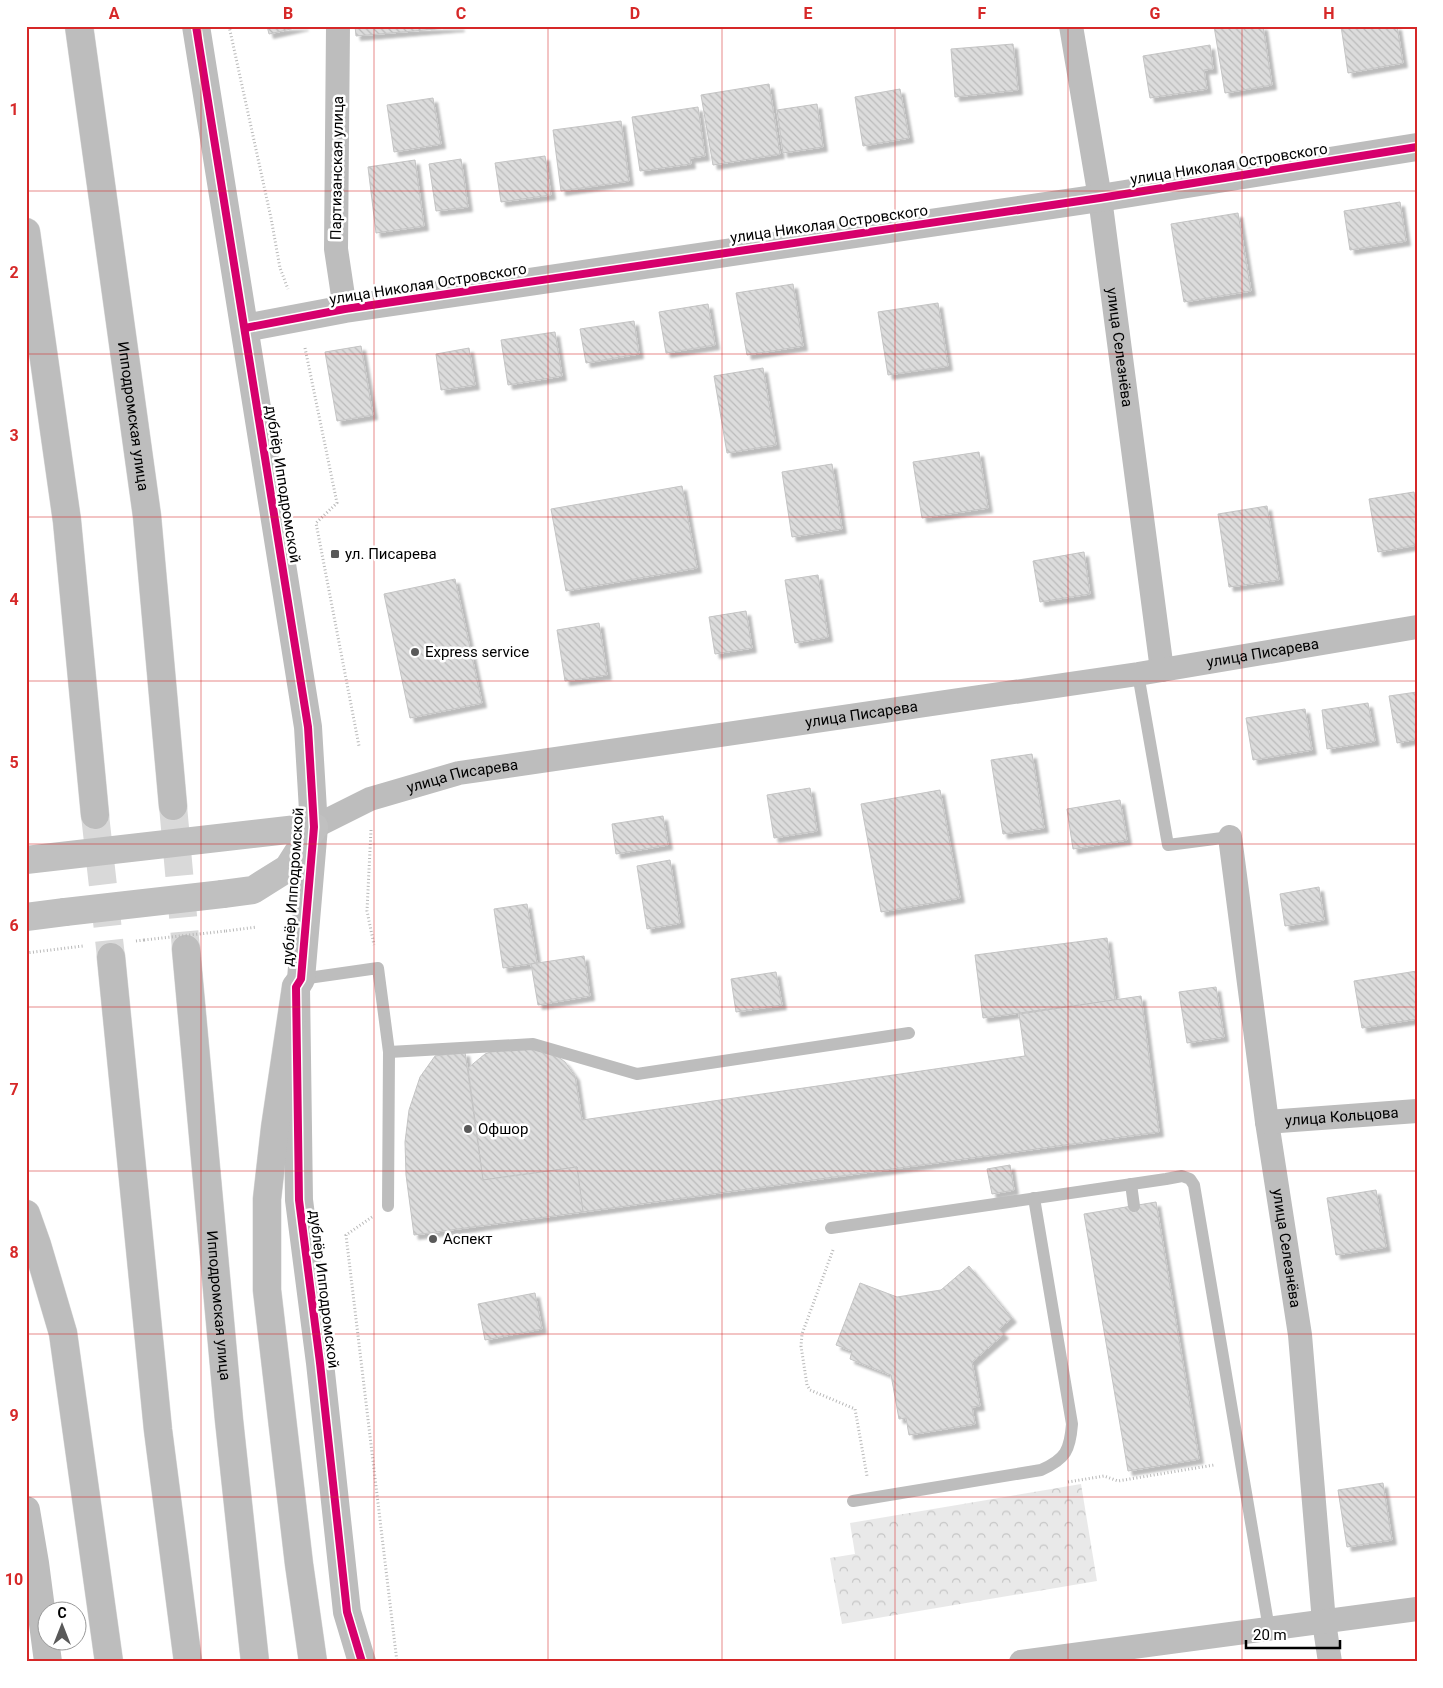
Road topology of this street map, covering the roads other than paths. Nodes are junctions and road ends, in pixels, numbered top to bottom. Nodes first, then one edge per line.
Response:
1 (78, 26) edge
2 (196, 26) edge
3 (338, 26) edge
4 (1071, 26) edge
5 (1417, 147) edge
6 (1100, 198) junction
7 (26, 232) edge
8 (345, 309) junction
9 (245, 328) junction
10 (1417, 627) edge
11 (1162, 670) junction
12 (1138, 674) junction
13 (173, 806) tunnel mouth
14 (95, 815) tunnel mouth
15 (314, 827) junction
16 (1230, 837) joint
17 (26, 860) edge
18 (26, 917) edge
19 (186, 949) tunnel mouth
20 (111, 958) tunnel mouth
21 (298, 983) junction
22 (909, 1033) dead end
23 (389, 1052) junction
24 (1417, 1111) edge
25 (1267, 1122) junction
26 (1130, 1184) junction
27 (1034, 1198) junction
28 (388, 1206) road end
29 (1134, 1206) dead end
30 (26, 1214) edge
31 (837, 1227) road end
32 (853, 1501) dead end
33 (26, 1510) edge
34 (31, 1568) edge
35 (1417, 1610) edge
36 (1324, 1622) junction
37 (1269, 1629) junction
38 (48, 1662) edge
39 (109, 1662) edge
40 (188, 1662) edge
41 (255, 1662) edge
42 (313, 1662) edge
43 (362, 1662) edge
44 (1022, 1662) edge
45 (1330, 1662) edge

1 - 13 main road, Ипподромская улица
2 - 9 main road, дублёр Ипподромской
3 - 8 street, Партизанская улица
4 - 6 street, улица Селезнёва
5 - 6 main road, улица Николая Островского
6 - 8 main road, улица Николая Островского
6 - 11 street, улица Селезнёва
7 - 14 main road
8 - 9 main road, улица Николая Островского
9 - 15 main road, дублёр Ипподромской
10 - 11 street, улица Писарева
11 - 12 street, улица Писарева
12 - 15 street, улица Писарева
12 - 16 lane
15 - 17 main road, улица Писарева
15 - 18 main road, bridge
15 - 21 main road, дублёр Ипподромской
16 - 25 street, улица Селезнёва
19 - 41 main road, Ипподромская улица
20 - 40 main road
21 - 23 lane
21 - 42 main road
21 - 43 main road, дублёр Ипподромской
22 - 23 lane
23 - 28 lane
24 - 25 street, улица Кольцова
25 - 36 street, улица Селезнёва
26 - 27 lane
26 - 29 lane
26 - 37 lane
27 - 31 lane
27 - 32 lane
30 - 39 main road
33 - 34 main road
34 - 38 main road
35 - 36 street
36 - 37 street
36 - 45 street, улица Селезнёва
37 - 44 street

